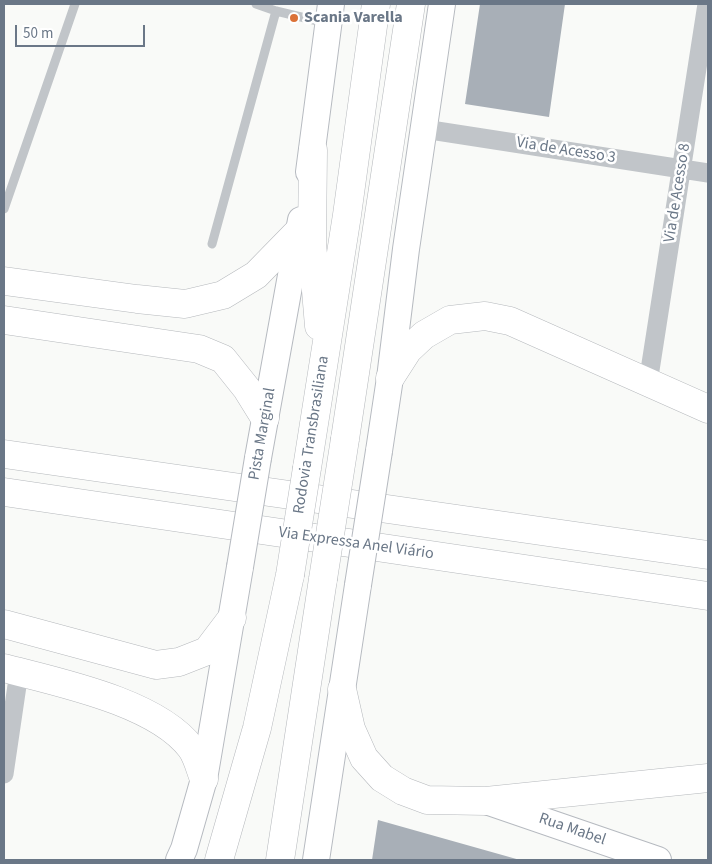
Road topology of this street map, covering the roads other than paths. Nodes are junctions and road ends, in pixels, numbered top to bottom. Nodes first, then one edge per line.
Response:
1 (75, 4) edge
2 (256, 4) edge
3 (376, 4) edge
4 (411, 4) edge
5 (442, 4) edge
6 (707, 4) edge
7 (276, 11) junction
8 (330, 14) edge
9 (424, 129) junction
10 (313, 150) junction
11 (682, 169) junction
12 (708, 173) edge
13 (4, 209) edge
14 (299, 231) junction
15 (212, 244) dead end
16 (4, 280) edge
17 (4, 320) edge
18 (322, 369) junction
19 (390, 378) junction
20 (648, 383) junction
21 (708, 409) edge
22 (265, 418) junction
23 (4, 454) edge
24 (4, 492) edge
25 (708, 555) edge
26 (708, 596) edge
27 (232, 618) junction
28 (4, 624) edge
29 (12, 670) edge
30 (342, 689) junction
31 (4, 774) edge
32 (708, 778) edge
33 (204, 779) junction
34 (486, 801) junction
35 (178, 860) edge
36 (219, 860) edge
37 (280, 860) edge
38 (316, 860) edge
39 (658, 860) edge

1 - 13 lane
2 - 7 lane
3 - 18 highway, Rodovia Transbrasiliana
4 - 37 highway, Rodovia Transbrasiliana, bridge
5 - 9 main road
6 - 11 street, Via de Acesso 8
7 - 8 lane
7 - 15 lane
8 - 10 main road, Pista Marginal
9 - 11 street, Via de Acesso 3
9 - 19 main road
10 - 14 main road, Pista Marginal
10 - 18 highway
11 - 12 street, Via de Acesso 3
11 - 20 street, Via de Acesso 8
14 - 16 highway
14 - 22 main road, Pista Marginal
17 - 22 highway
18 - 36 highway, Rodovia Transbrasiliana, bridge
19 - 20 highway
19 - 30 main road, bridge
20 - 21 highway
22 - 27 main road, Pista Marginal, bridge
23 - 25 highway
24 - 26 highway, Via Expressa Anel Viário
27 - 28 highway
27 - 33 main road, Pista Marginal
29 - 31 street
29 - 33 highway
30 - 34 highway
30 - 38 main road
32 - 34 highway
33 - 35 main road, Pista Marginal
34 - 39 main road, Rua Mabel

